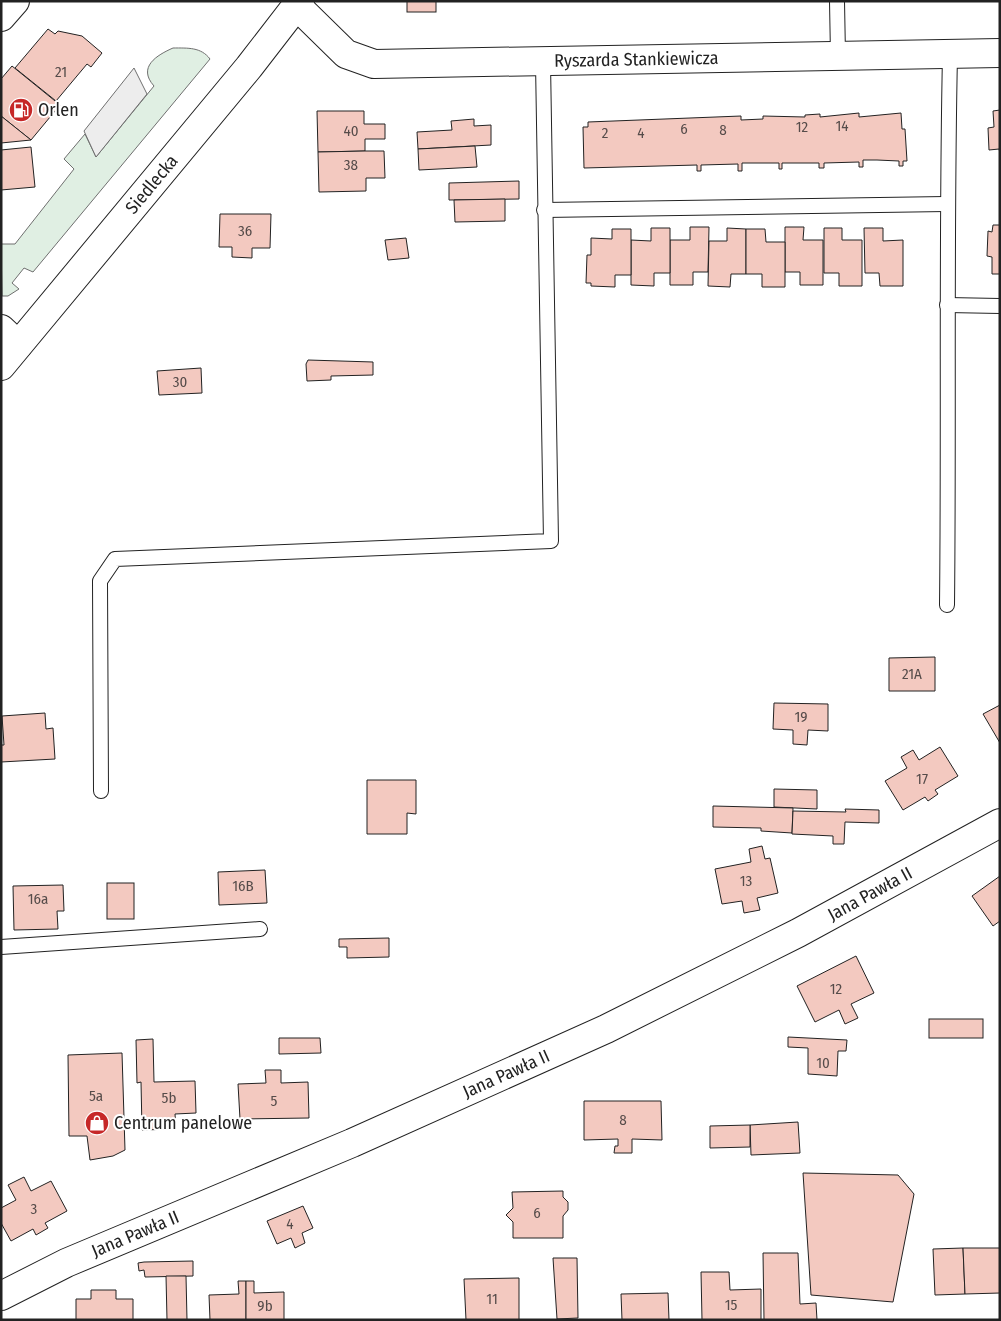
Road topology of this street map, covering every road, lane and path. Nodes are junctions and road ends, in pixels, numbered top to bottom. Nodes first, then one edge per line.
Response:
1 (15, 1) edge
2 (837, 1) edge
3 (298, 3) edge
4 (1, 17) edge
5 (1000, 53) edge
6 (950, 54) junction
7 (838, 56) junction
8 (542, 63) junction
9 (946, 204) junction
10 (544, 210) junction
11 (947, 305) junction
12 (1000, 306) edge
13 (7, 346) edge
14 (947, 605) dead end
15 (101, 791) dead end
16 (1000, 823) edge
17 (260, 929) dead end
18 (1, 946) edge
19 (1, 1296) edge

1 - 4 street
2 - 7 lane
3 - 8 street, Ryszarda Stankiewicza
3 - 13 street, Siedlecka
5 - 6 street, Ryszarda Stankiewicza
6 - 7 street, Ryszarda Stankiewicza
6 - 9 lane
7 - 8 street, Ryszarda Stankiewicza
8 - 10 lane
9 - 10 lane
9 - 11 lane
10 - 15 lane
11 - 12 lane
11 - 14 lane
16 - 19 street, Jana Pawła II
17 - 18 lane

